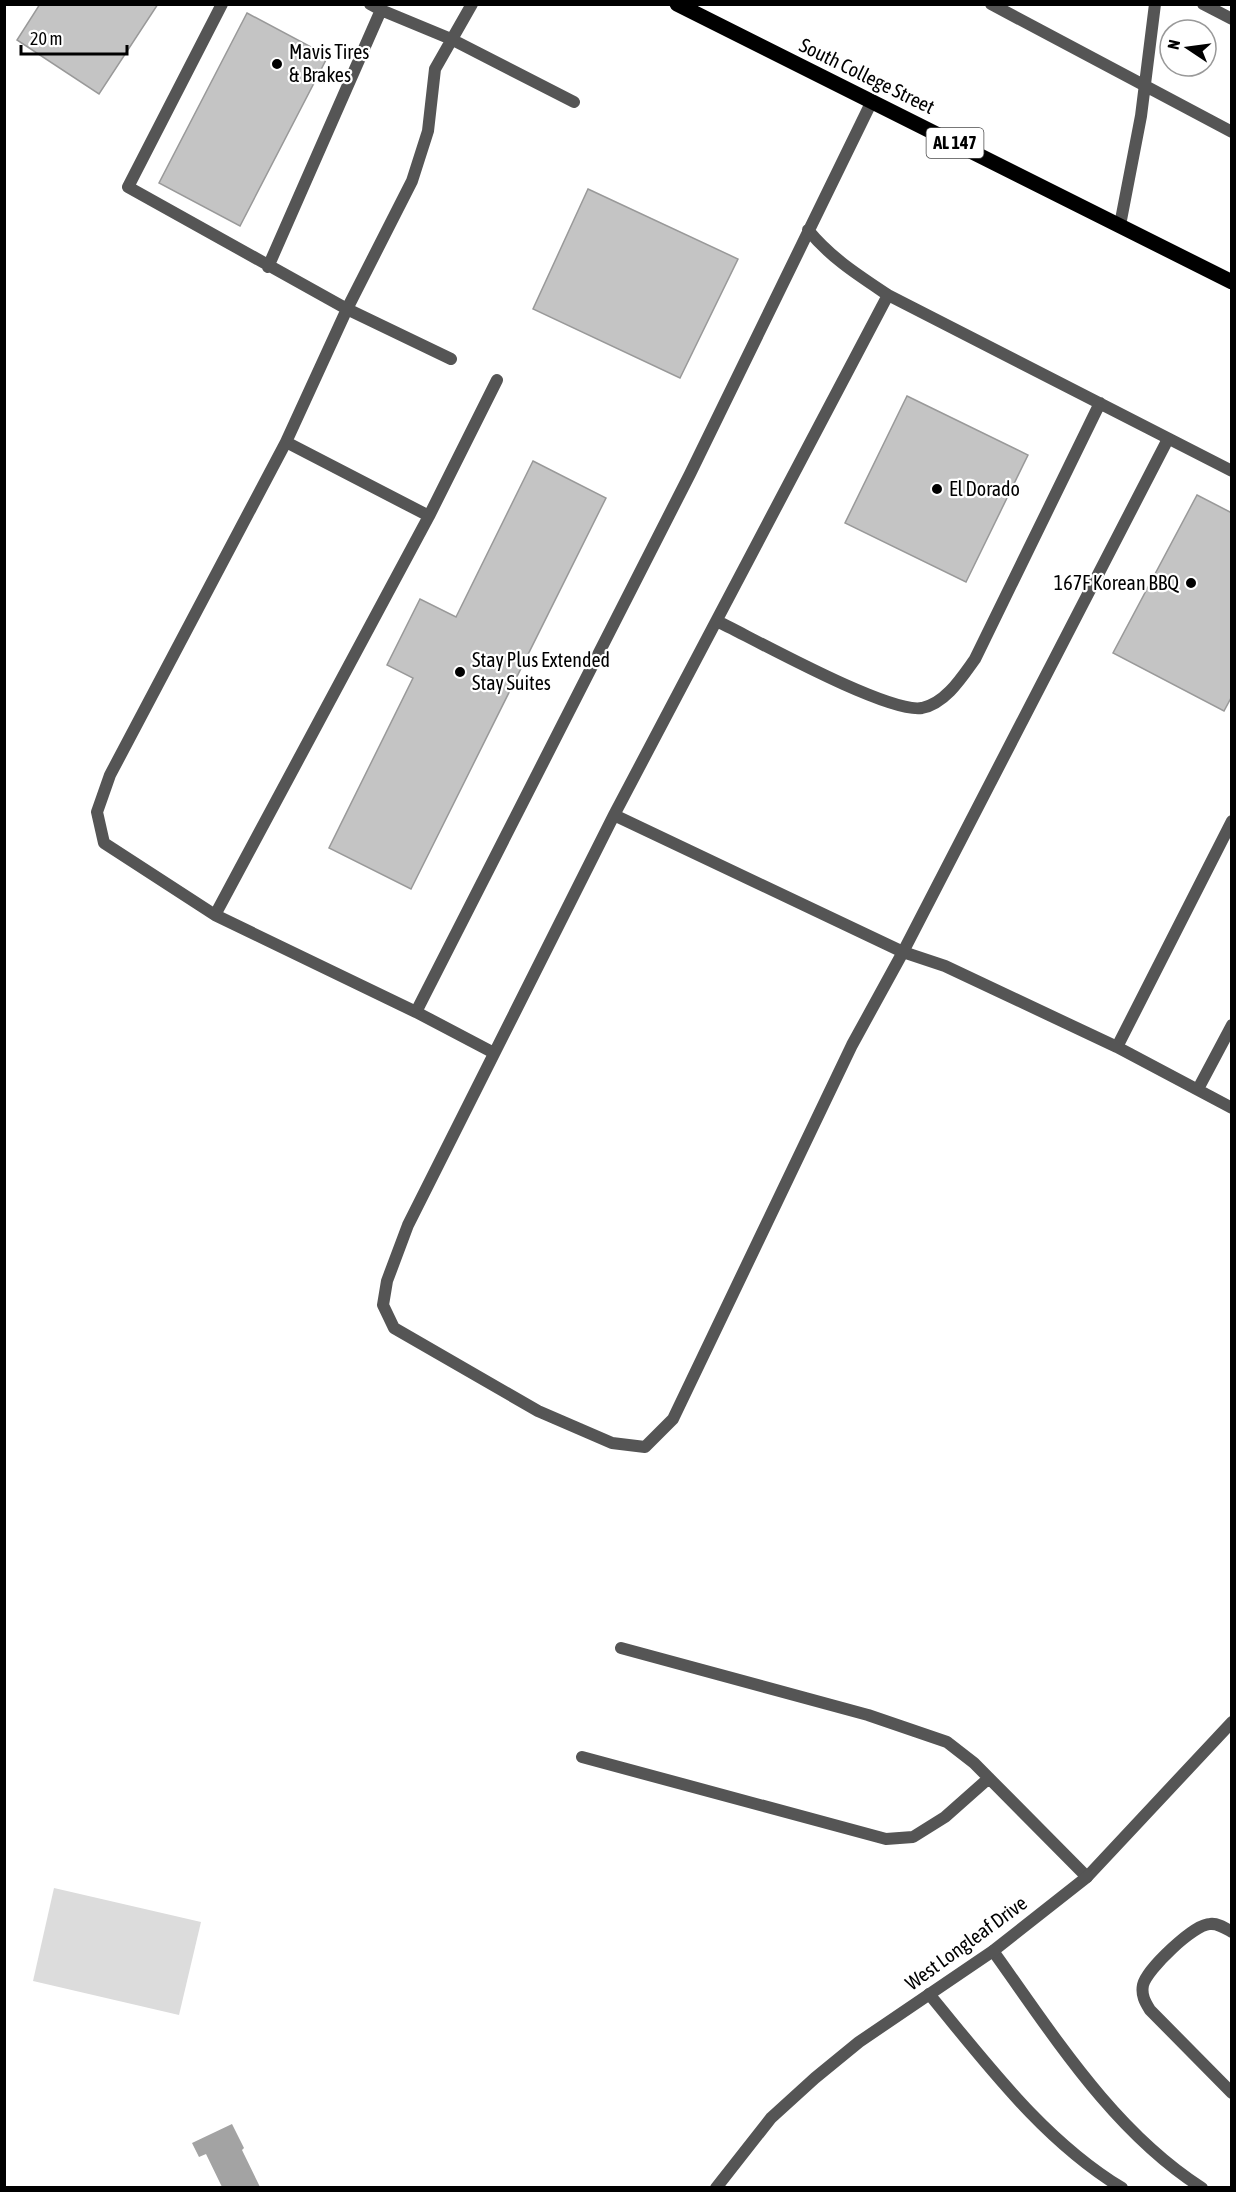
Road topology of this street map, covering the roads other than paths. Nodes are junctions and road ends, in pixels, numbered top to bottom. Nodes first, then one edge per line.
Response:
1 (222, 4) edge
2 (472, 4) edge
3 (677, 4) edge
4 (991, 4) edge
5 (1155, 4) edge
6 (1203, 4) edge
7 (376, 7) edge
8 (1232, 19) edge
9 (451, 39) junction
10 (1144, 86) junction
11 (872, 101) junction
12 (574, 102) dead end
13 (1232, 132) edge
14 (1120, 225) junction
15 (808, 230) junction
16 (268, 267) junction
17 (1232, 282) edge
18 (888, 295) junction
19 (347, 309) junction
20 (451, 359) dead end
21 (497, 380) dead end
22 (1100, 403) junction
23 (1168, 439) junction
24 (286, 442) junction
25 (1232, 471) edge
26 (429, 516) junction
27 (717, 621) junction
28 (614, 815) junction
29 (1232, 821) edge
30 (215, 915) junction
31 (903, 952) junction
32 (416, 1012) junction
33 (1232, 1024) edge
34 (1117, 1047) junction
35 (494, 1053) junction
36 (1198, 1089) junction
37 (1232, 1108) edge
38 (621, 1648) dead end
39 (1232, 1722) edge
40 (582, 1756) dead end
41 (989, 1778) junction
42 (1087, 1877) junction
43 (1232, 1932) edge
44 (993, 1952) junction
45 (929, 1994) junction
46 (1232, 2093) edge
47 (716, 2187) edge
48 (1122, 2187) edge
49 (1202, 2187) edge

1 - 16 street
2 - 9 street
3 - 11 main road, South College Street / AL 147
4 - 10 street
5 - 10 street
6 - 8 street
7 - 9 street
7 - 16 street
9 - 12 street
9 - 19 street
10 - 13 street
10 - 14 street
11 - 14 main road, South College Street / AL 147
11 - 15 street
14 - 17 main road, South College Street / AL 147
15 - 18 street
15 - 32 street
16 - 19 street
18 - 22 street
18 - 27 street
19 - 20 street
19 - 24 street
21 - 26 street
22 - 23 street
22 - 27 street
23 - 25 street
23 - 31 street
24 - 26 street
24 - 30 street
26 - 30 street
27 - 28 street
28 - 31 street
28 - 35 street
29 - 34 street
30 - 32 street
31 - 34 street
31 - 35 street
32 - 35 street
33 - 36 street
34 - 36 street
36 - 37 street
38 - 41 street
39 - 42 street, West Longleaf Drive
40 - 41 street
41 - 42 street
42 - 44 street, West Longleaf Drive
43 - 46 street
44 - 45 street, West Longleaf Drive
44 - 49 street
45 - 47 street, West Longleaf Drive
45 - 48 street

